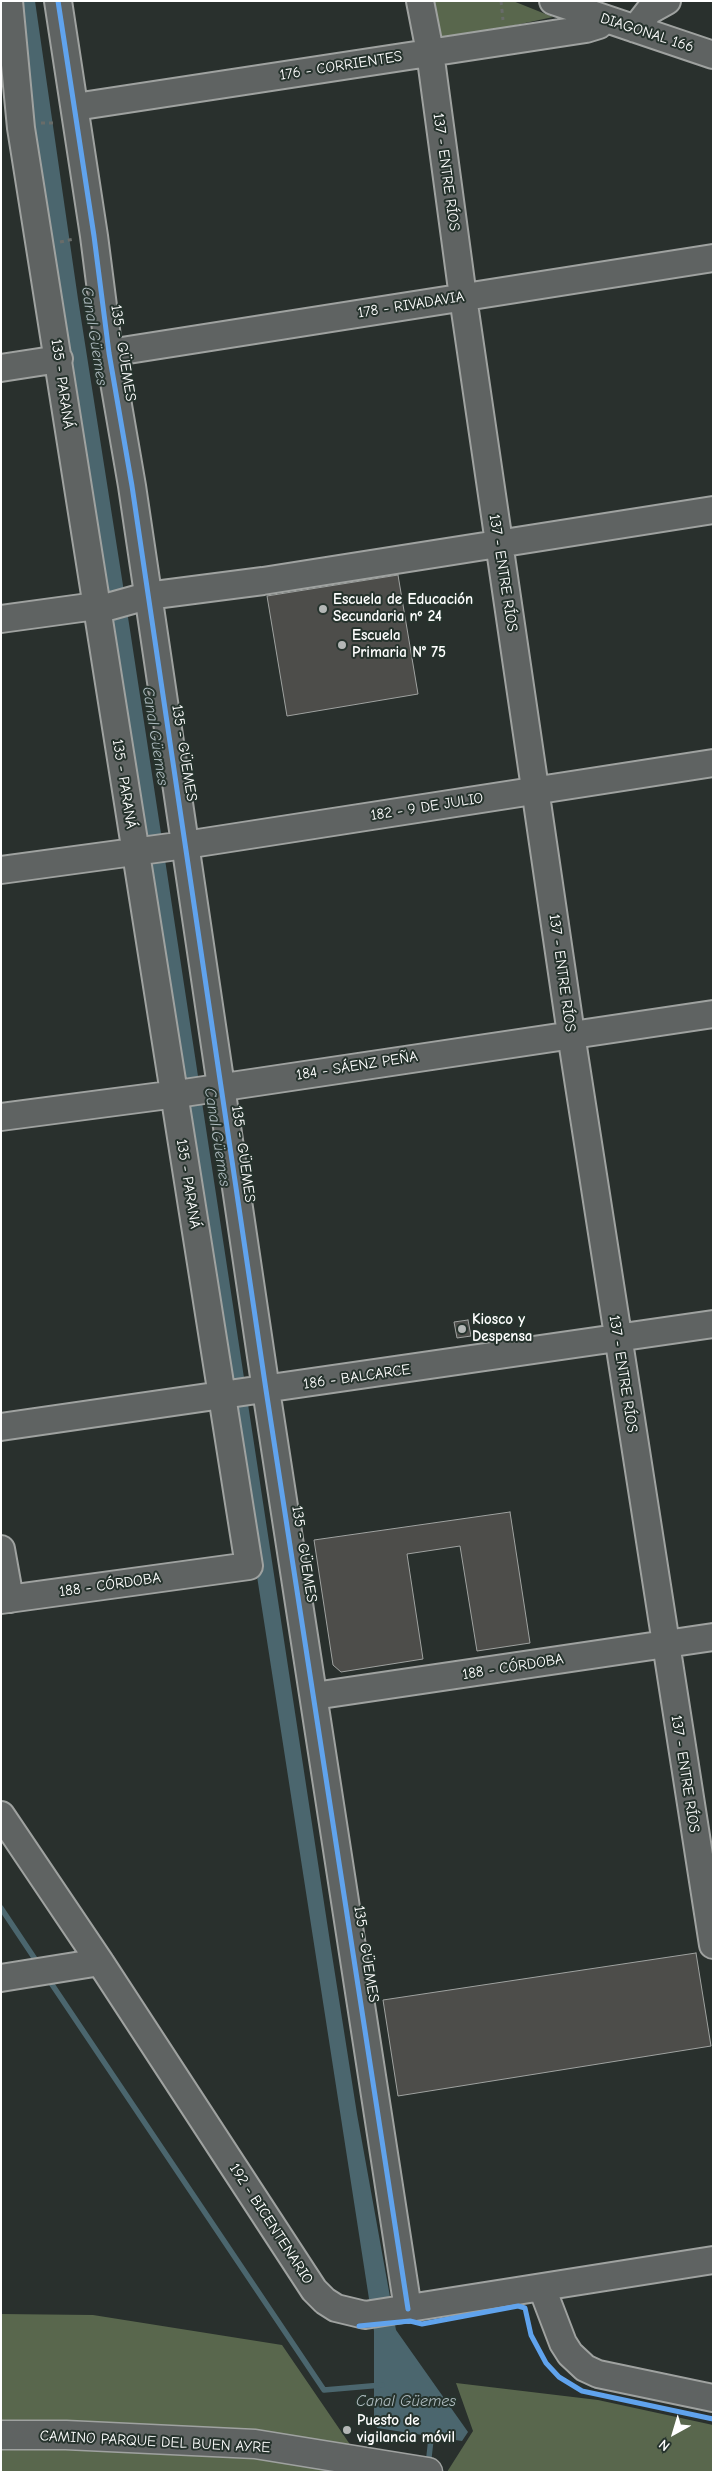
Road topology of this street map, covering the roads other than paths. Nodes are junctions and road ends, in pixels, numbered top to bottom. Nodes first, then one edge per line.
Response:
1 (9, 1) edge
2 (58, 1) edge
3 (420, 1) edge
4 (667, 1) edge
5 (566, 10) edge
6 (634, 29) junction
7 (430, 52) junction
8 (713, 55) edge
9 (75, 107) junction
10 (713, 258) edge
11 (463, 297) junction
12 (109, 353) junction
13 (59, 359) junction
14 (1, 368) edge
15 (713, 510) edge
16 (498, 545) junction
17 (141, 598) junction
18 (100, 607) junction
19 (1, 619) edge
20 (713, 763) edge
21 (536, 790) junction
22 (181, 845) junction
23 (138, 850) junction
24 (1, 870) edge
25 (713, 1014) edge
26 (571, 1034) junction
27 (196, 1090) junction
28 (1, 1117) edge
29 (713, 1324) edge
30 (617, 1338) junction
31 (262, 1391) junction
32 (226, 1396) junction
33 (1, 1427) edge
34 (1, 1549) edge
35 (249, 1566) joint
36 (6, 1600) edge
37 (713, 1637) edge
38 (665, 1644) junction
39 (314, 1696) junction
40 (1, 1815) edge
41 (713, 1945) edge
42 (100, 1962) junction
43 (1, 1978) edge
44 (713, 2260) edge
45 (542, 2288) junction
46 (404, 2309) junction
47 (713, 2398) edge
48 (1, 2435) edge
49 (428, 2472) edge

1 - 13 street, 135 - PARANÁ
2 - 9 street, 135 - GÜEMES
3 - 7 street, 137 - ENTRE RÍOS
4 - 6 street
5 - 6 street, DIAGONAL 166
5 - 7 street, 176 - CORRIENTES
6 - 8 street, DIAGONAL 166
7 - 9 street, 176 - CORRIENTES
7 - 11 street, 137 - ENTRE RÍOS
9 - 12 street, 135 - GÜEMES
10 - 11 street, 178 - RIVADAVIA
11 - 12 street, 178 - RIVADAVIA
11 - 16 street, 137 - ENTRE RÍOS
12 - 17 street, 135 - GÜEMES
13 - 14 street
13 - 18 street, 135 - PARANÁ
15 - 16 street
16 - 17 street
16 - 21 street, 137 - ENTRE RÍOS
17 - 18 street
17 - 22 street, 135 - GÜEMES
18 - 19 street
18 - 23 street, 135 - PARANÁ
20 - 21 street, 182 - 9 DE JULIO
21 - 22 street, 182 - 9 DE JULIO
21 - 26 street, 137 - ENTRE RÍOS
22 - 23 street, 182 - 9 DE JULIO
22 - 27 street, 135 - GÜEMES
23 - 24 street, 182 - 9 DE JULIO
23 - 27 street, 135 - PARANÁ
25 - 26 street, 184 - SÁENZ PEÑA
26 - 27 street, 184 - SÁENZ PEÑA
26 - 30 street, 137 - ENTRE RÍOS
27 - 28 street, 184 - SÁENZ PEÑA
27 - 31 street, 135 - GÜEMES
27 - 32 street, 135 - PARANÁ
29 - 30 street, 186 - BALCARCE
30 - 31 street, 186 - BALCARCE
30 - 38 street, 137 - ENTRE RÍOS
31 - 32 street, 186 - BALCARCE
31 - 39 street, 135 - GÜEMES
32 - 33 street, 186 - BALCARCE
32 - 35 street, 135 - PARANÁ
34 - 36 street
35 - 36 street, 188 - CÓRDOBA
37 - 38 street, 188 - CÓRDOBA
38 - 39 street, 188 - CÓRDOBA
38 - 41 street, 137 - ENTRE RÍOS
39 - 46 street, 135 - GÜEMES
40 - 42 street, 192 - BICENTENARIO
42 - 43 street
42 - 46 street, 192 - BICENTENARIO
44 - 45 street, 192 - BICENTENARIO
45 - 46 street, 192 - BICENTENARIO
45 - 47 street
48 - 49 highway, CAMINO PARQUE DEL BUEN AYRE

